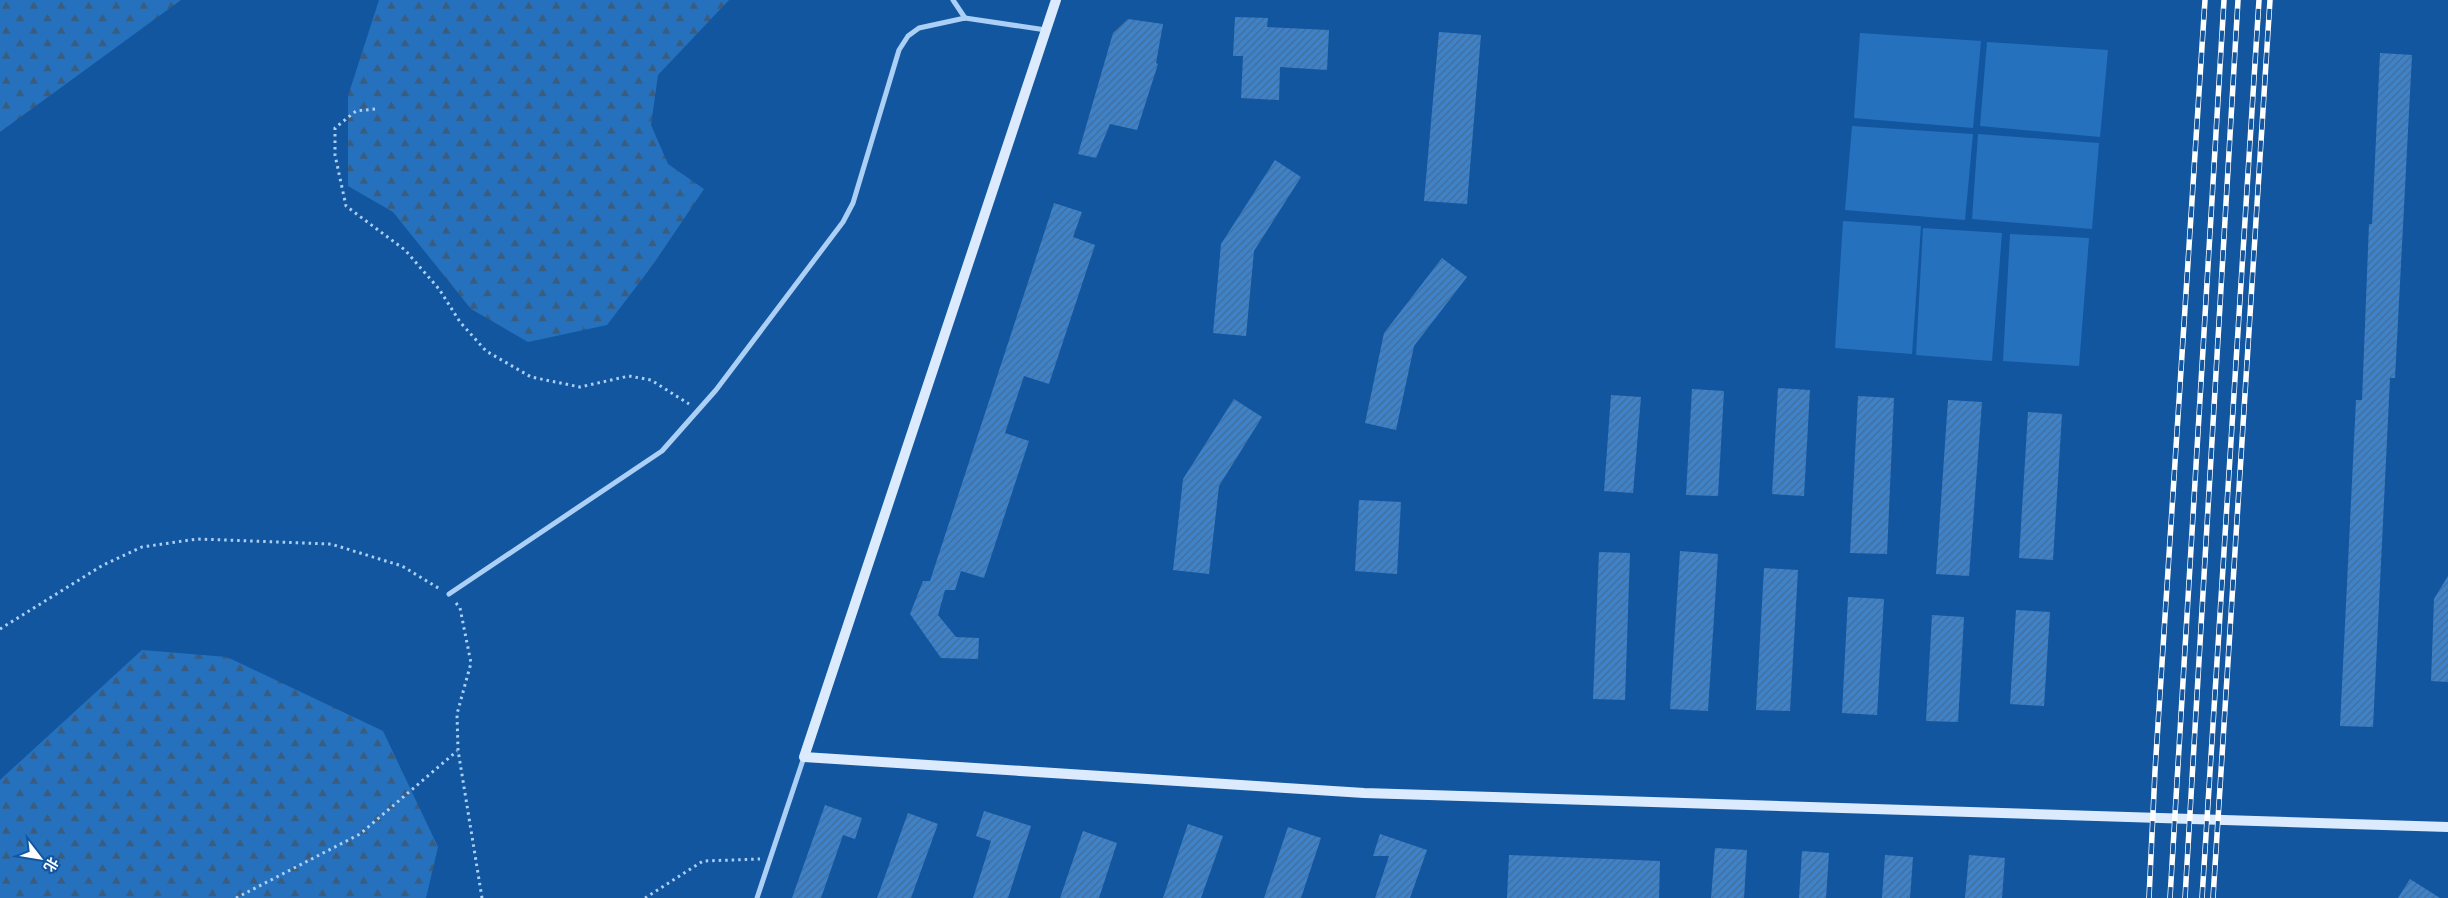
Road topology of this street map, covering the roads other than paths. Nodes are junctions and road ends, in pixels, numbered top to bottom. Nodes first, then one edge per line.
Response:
1 (953, 0) edge
2 (1056, 0) edge
3 (965, 18) junction
4 (1046, 30) junction
5 (449, 594) road end
6 (804, 757) junction
7 (2448, 827) edge
8 (757, 898) edge

1 - 3 street
2 - 4 main road
3 - 4 street
3 - 5 street
4 - 6 main road
6 - 7 main road
6 - 8 street

